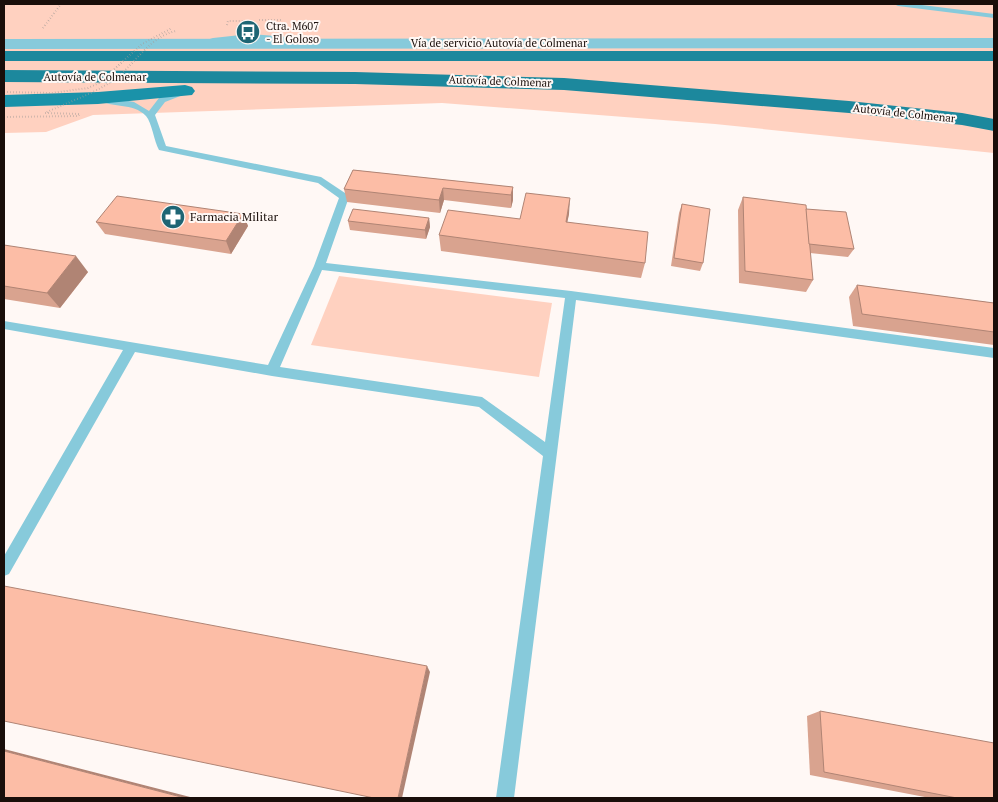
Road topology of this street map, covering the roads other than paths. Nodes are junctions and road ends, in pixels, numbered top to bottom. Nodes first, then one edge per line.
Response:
1 (898, 4) edge
2 (994, 16) edge
3 (994, 43) edge
4 (4, 44) edge
5 (4, 56) edge
6 (994, 56) edge
7 (4, 76) edge
8 (355, 78) junction
9 (185, 91) junction
10 (98, 98) junction
11 (4, 101) edge
12 (849, 108) junction
13 (150, 115) junction
14 (994, 125) edge
15 (994, 136) edge
16 (319, 266) junction
17 (571, 295) junction
18 (4, 325) edge
19 (132, 346) junction
20 (994, 353) edge
21 (272, 371) junction
22 (550, 453) junction
23 (4, 569) edge
24 (505, 798) edge

1 - 2 lane
3 - 4 street, Vía de servicio Autovía de Colmenar
5 - 6 highway, Autovía de Colmenar
7 - 8 highway, Autovía de Colmenar
8 - 9 highway
8 - 12 highway, Autovía de Colmenar
9 - 10 highway
9 - 13 lane
10 - 11 highway
10 - 13 lane
12 - 14 highway, Autovía de Colmenar
12 - 15 highway
13 - 16 lane
16 - 17 lane
16 - 21 lane
17 - 20 lane
17 - 22 lane
18 - 19 lane
19 - 21 lane
19 - 23 lane
21 - 22 lane
22 - 24 lane

